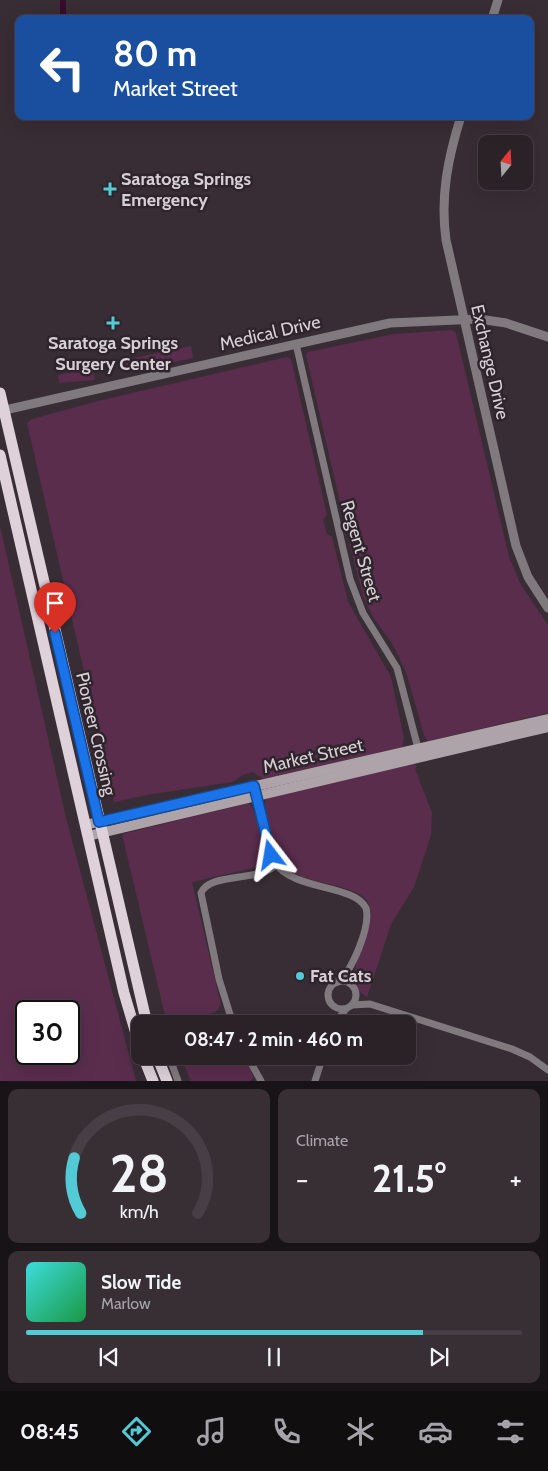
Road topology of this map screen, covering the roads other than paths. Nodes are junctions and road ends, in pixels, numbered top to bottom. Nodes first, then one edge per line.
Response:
1 (498, 0) edge
2 (493, 15) edge
3 (460, 120) edge
4 (464, 319) junction
5 (548, 337) edge
6 (296, 344) junction
7 (0, 394) edge
8 (2, 410) edge
9 (0, 455) edge
10 (548, 607) edge
11 (548, 719) edge
12 (548, 727) edge
13 (419, 753) junction
14 (255, 791) junction
15 (100, 827) junction
16 (86, 830) junction
17 (276, 865) junction
18 (351, 967) junction
19 (338, 982) junction
20 (354, 990) junction
21 (332, 1004) junction
22 (370, 1004) junction
23 (350, 1006) junction
24 (145, 1015) edge
25 (230, 1015) edge
26 (333, 1015) edge
27 (342, 1015) edge
28 (131, 1017) edge
29 (147, 1065) edge
30 (161, 1065) edge
31 (172, 1065) edge
32 (253, 1065) edge
33 (320, 1065) edge
34 (548, 1070) edge
35 (153, 1081) edge
36 (167, 1081) edge
37 (178, 1081) edge
38 (261, 1081) edge
39 (315, 1081) edge

1 - 2 street
3 - 4 street, Exchange Drive
4 - 5 street, Medical Drive
4 - 6 street, Medical Drive
4 - 10 street, Exchange Drive
6 - 8 street, Medical Drive
6 - 13 street, Regent Street
7 - 8 highway, Pioneer Crossing
8 - 15 highway, Pioneer Crossing
9 - 16 highway, Pioneer Crossing
11 - 13 main road, Market Street
12 - 13 main road, Market Street
13 - 14 main road, Market Street
14 - 15 main road, Market Street
14 - 17 street
15 - 16 main road, Market Street
15 - 24 highway, Pioneer Crossing
16 - 28 highway, Pioneer Crossing
17 - 18 street
17 - 25 street
18 - 19 street
18 - 20 street
19 - 20 street
19 - 21 street
20 - 22 street
20 - 23 street
21 - 23 street
21 - 26 street
22 - 23 street
22 - 34 street
23 - 27 street
29 - 35 highway
30 - 36 highway
31 - 37 street
32 - 38 street
33 - 39 street

